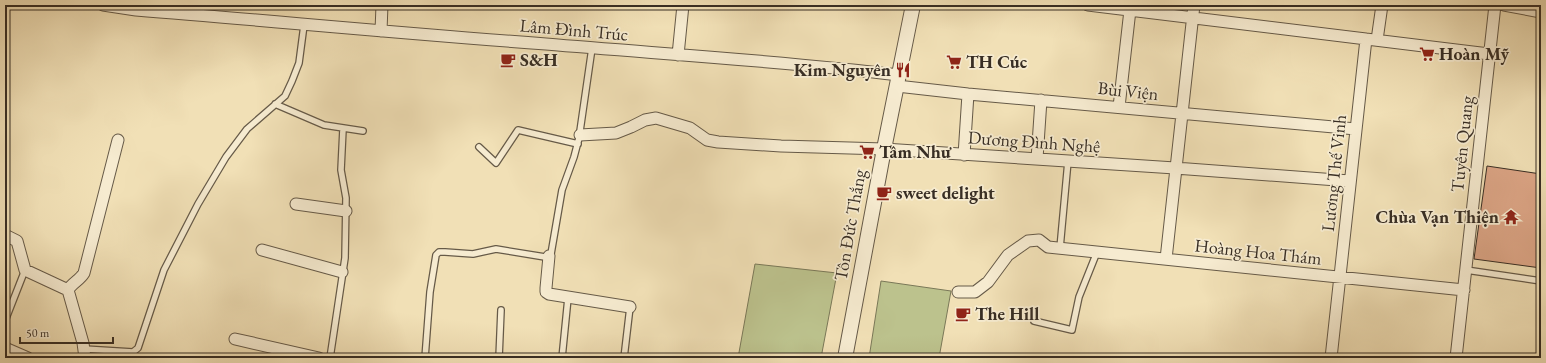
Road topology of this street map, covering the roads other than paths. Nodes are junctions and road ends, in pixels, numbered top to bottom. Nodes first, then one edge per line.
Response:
1 (102, 5) edge
2 (382, 5) edge
3 (684, 5) edge
4 (913, 5) edge
5 (1088, 5) edge
6 (1194, 5) edge
7 (1382, 5) edge
8 (1495, 5) edge
9 (1504, 5) edge
10 (1142, 8) edge
11 (1130, 10) junction
12 (1541, 12) edge
13 (1192, 18) junction
14 (304, 24) junction
15 (381, 31) junction
16 (1372, 40) junction
17 (592, 48) junction
18 (1489, 54) junction
19 (678, 55) junction
20 (898, 81) junction
21 (968, 94) junction
22 (1041, 100) junction
23 (275, 104) junction
24 (1119, 107) junction
25 (1182, 113) junction
26 (343, 129) junction
27 (1356, 129) junction
28 (363, 131) dead end
29 (579, 139) junction
30 (118, 140) dead end
31 (479, 147) dead end
32 (884, 149) junction
33 (964, 155) junction
34 (1037, 159) junction
35 (1068, 161) junction
36 (1175, 168) junction
37 (1350, 182) junction
38 (296, 204) dead end
39 (346, 211) junction
40 (5, 235) edge
41 (1060, 248) junction
42 (262, 250) dead end
43 (1097, 252) junction
44 (549, 256) junction
45 (1166, 259) junction
46 (25, 270) junction
47 (1466, 270) junction
48 (342, 272) junction
49 (1340, 277) junction
50 (1541, 281) edge
51 (68, 290) junction
52 (1464, 290) junction
53 (958, 292) dead end
54 (568, 298) junction
55 (630, 307) joint
56 (500, 310) dead end
57 (5, 321) edge
58 (1034, 321) dead end
59 (235, 339) dead end
60 (5, 348) edge
61 (84, 354) edge
62 (28, 358) edge
63 (319, 358) edge
64 (330, 358) edge
65 (425, 358) edge
66 (499, 358) edge
67 (562, 358) edge
68 (624, 358) edge
69 (845, 358) edge
70 (1330, 358) edge
71 (1456, 358) edge

1 - 14 street, Lâm Đình Trúc
2 - 15 street
3 - 19 street
4 - 20 street, Tôn Đức Thắng
5 - 11 street
6 - 13 street
7 - 16 street, Lương Thế Vinh
8 - 18 street, Tuyên Quang
9 - 12 street
10 - 11 street
10 - 13 street
11 - 24 street
13 - 16 street
13 - 25 street
14 - 15 street, Lâm Đình Trúc
14 - 23 lane
15 - 17 street, Lâm Đình Trúc
16 - 18 street
16 - 27 street, Lương Thế Vinh
17 - 19 street, Lâm Đình Trúc
17 - 29 lane
18 - 47 street, Tuyên Quang
19 - 20 street, Lâm Đình Trúc
20 - 21 street, Bùi Viện
20 - 32 street, Tôn Đức Thắng
21 - 22 street, Bùi Viện
21 - 33 street
22 - 24 street, Bùi Viện
22 - 34 street
23 - 26 lane
23 - 61 lane
24 - 25 street, Bùi Viện
25 - 27 street, Bùi Viện
25 - 36 street
26 - 28 lane
26 - 39 lane
27 - 37 street, Lương Thế Vinh
29 - 31 lane
29 - 32 street, Dương Đình Nghệ
29 - 44 lane
30 - 51 street
32 - 33 street, Dương Đình Nghệ
32 - 69 street, Tôn Đức Thắng
33 - 34 street, Dương Đình Nghệ
34 - 35 street, Dương Đình Nghệ
35 - 36 street, Dương Đình Nghệ
35 - 41 lane
36 - 37 street, Dương Đình Nghệ
36 - 45 street
37 - 49 street, Lương Thế Vinh
38 - 39 street
39 - 48 lane
40 - 46 street
41 - 43 street, Hoàng Hoa Thám
41 - 53 street, Hoàng Hoa Thám
42 - 48 street
43 - 45 street, Hoàng Hoa Thám
43 - 58 lane
44 - 54 street
44 - 65 lane
45 - 49 street, Hoàng Hoa Thám
46 - 51 street
46 - 57 lane
47 - 50 lane
47 - 52 street, Tuyên Quang
48 - 64 lane
49 - 52 street, Hoàng Hoa Thám
49 - 70 street, Lương Thế Vinh
51 - 61 street
52 - 71 street, Tuyên Quang
54 - 55 street
54 - 67 lane
55 - 68 lane
56 - 66 lane
59 - 63 street
60 - 62 street

